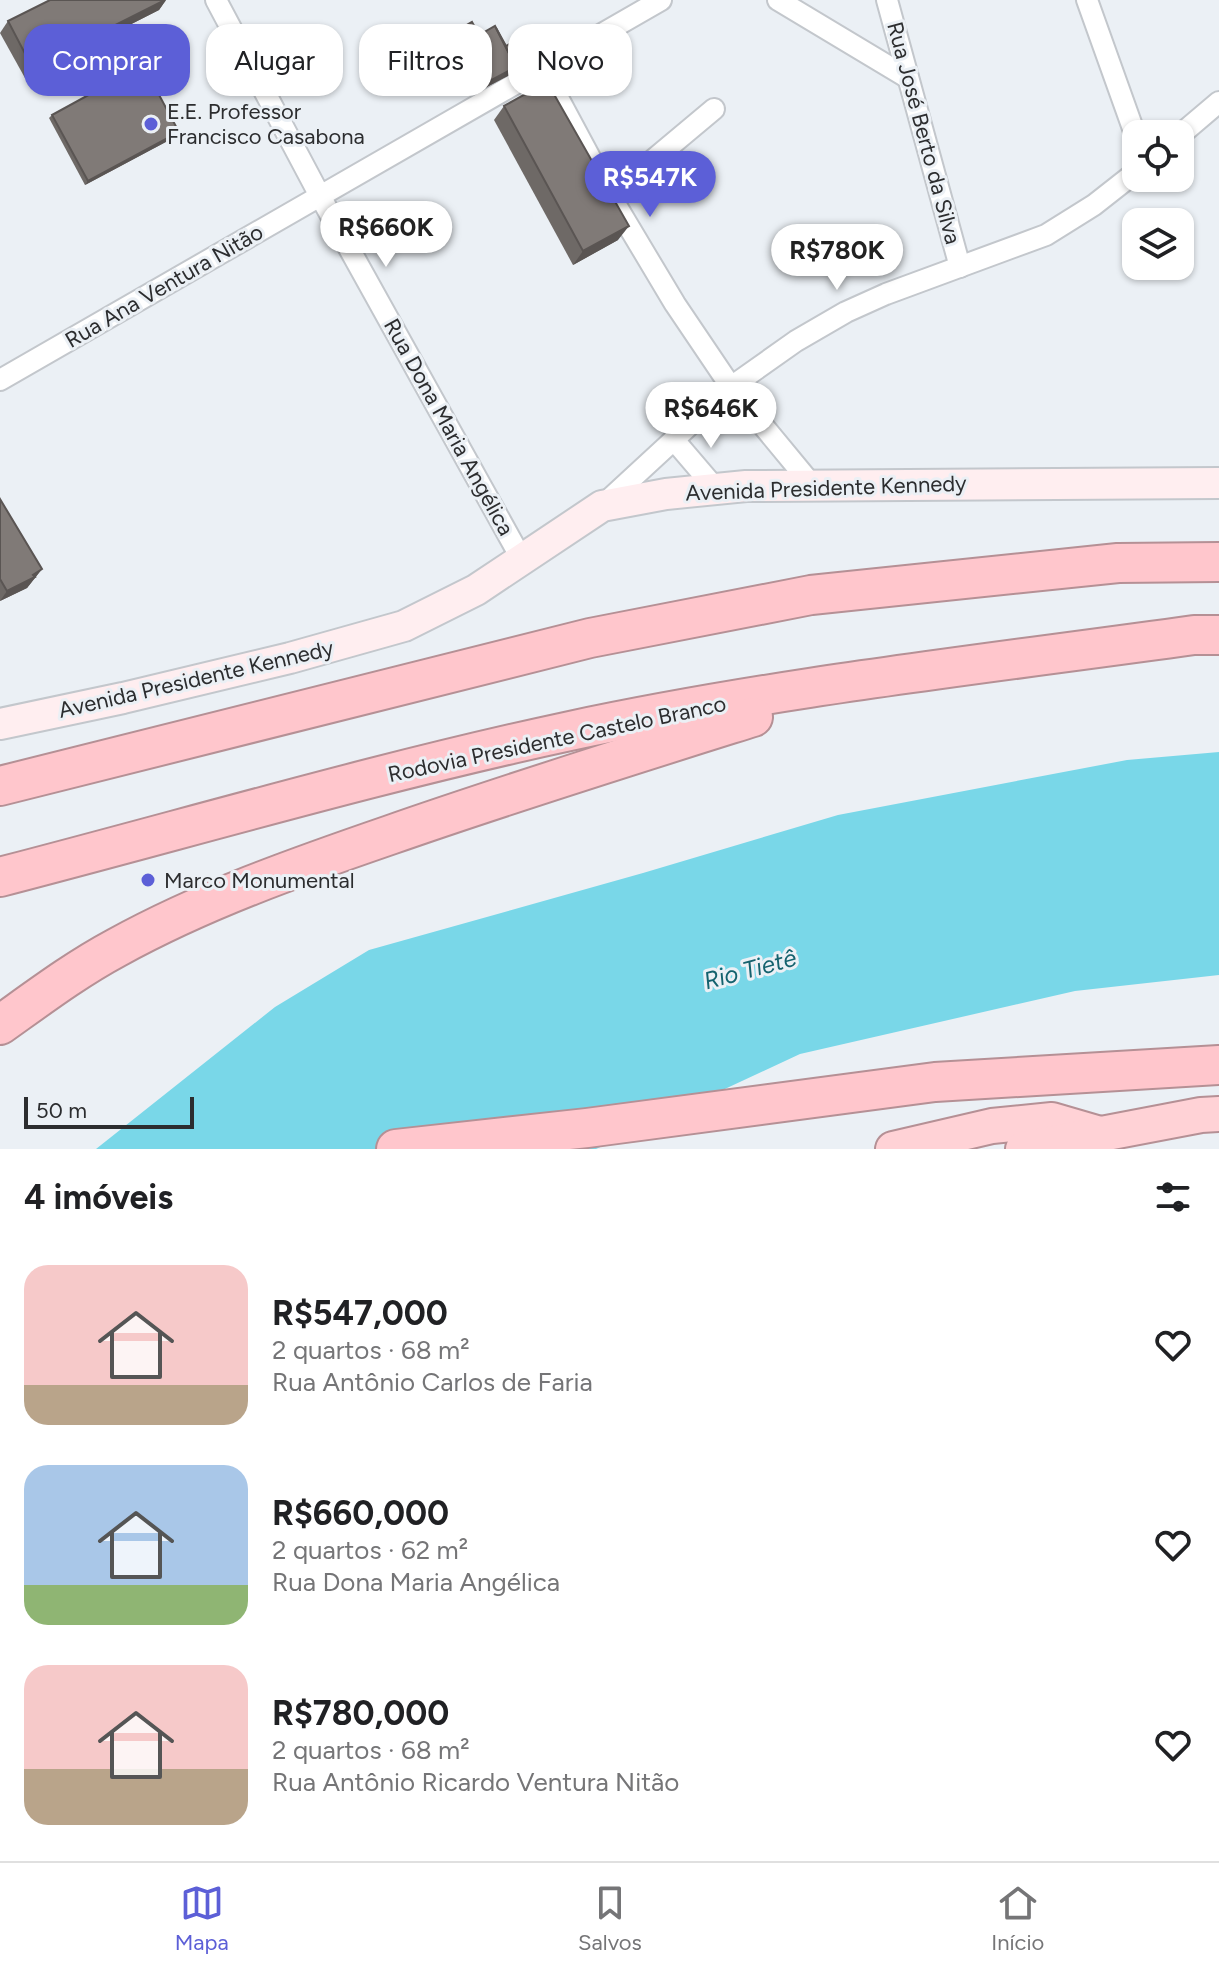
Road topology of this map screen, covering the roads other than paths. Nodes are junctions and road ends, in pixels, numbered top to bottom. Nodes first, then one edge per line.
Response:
1 (216, 0) edge
2 (661, 0) edge
3 (778, 0) edge
4 (887, 0) edge
5 (1087, 0) edge
6 (619, 24) edge
7 (908, 78) junction
8 (508, 88) edge
9 (557, 96) edge
10 (1219, 102) edge
11 (714, 109) dead end
12 (1130, 120) edge
13 (1194, 123) edge
14 (1122, 183) edge
15 (320, 196) junction
16 (610, 196) junction
17 (960, 267) junction
18 (0, 380) edge
19 (731, 387) junction
20 (674, 440) junction
21 (1219, 483) edge
22 (812, 485) junction
23 (715, 488) junction
24 (602, 506) junction
25 (521, 558) junction
26 (1219, 562) edge
27 (1219, 635) edge
28 (882, 678) junction
29 (0, 724) edge
30 (0, 786) edge
31 (0, 877) edge
32 (0, 1025) edge
33 (1219, 1065) edge
34 (1219, 1114) edge
35 (1087, 1139) edge
36 (396, 1149) edge
37 (893, 1149) edge
38 (1023, 1149) edge

1 - 15 street, Rua Dona Maria Angélica
2 - 6 street, Rua Ana Ventura Nitão
3 - 7 street
4 - 7 street, Rua José Berto da Silva
5 - 12 street
7 - 17 street, Rua José Berto da Silva
8 - 15 street, Rua Ana Ventura Nitão
9 - 16 street
10 - 13 street
11 - 16 street
14 - 17 street
15 - 18 street, Rua Ana Ventura Nitão
15 - 25 street, Rua Dona Maria Angélica
16 - 19 street
17 - 19 street
19 - 20 street
19 - 22 street
20 - 23 street
20 - 24 street
21 - 22 main road, Avenida Presidente Kennedy
22 - 23 main road, Avenida Presidente Kennedy
23 - 24 main road, Avenida Presidente Kennedy
24 - 25 main road, Avenida Presidente Kennedy
25 - 29 main road, Avenida Presidente Kennedy
26 - 30 highway
27 - 28 highway, Rodovia Presidente Castelo Branco
28 - 31 highway, Rodovia Presidente Castelo Branco
28 - 32 highway
33 - 36 highway
34 - 35 highway
35 - 37 highway
35 - 38 highway

